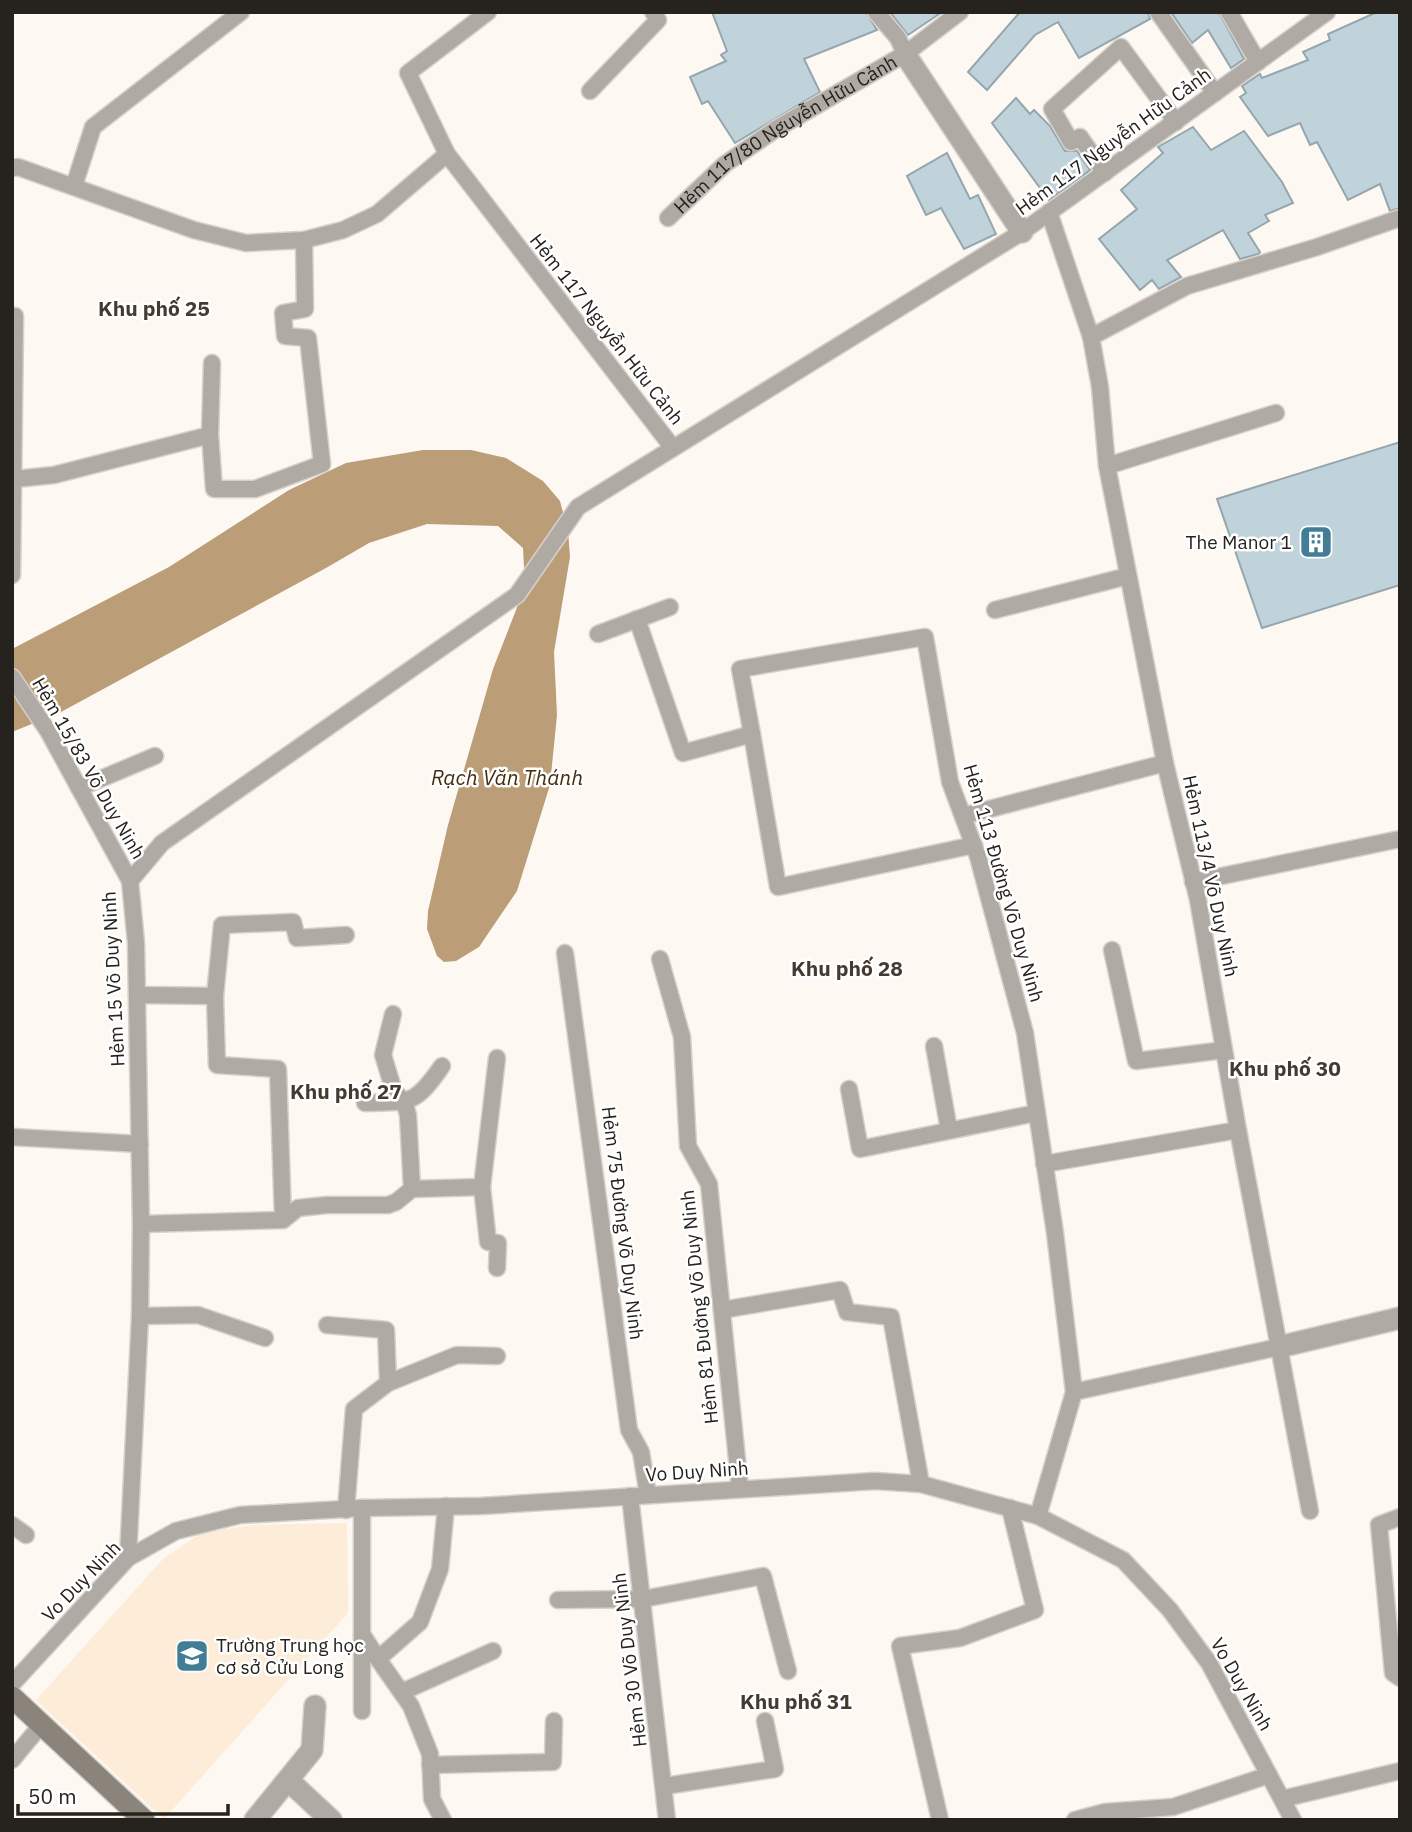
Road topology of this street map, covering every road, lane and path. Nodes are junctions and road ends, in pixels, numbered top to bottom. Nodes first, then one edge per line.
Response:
1 (241, 12) edge
2 (488, 12) edge
3 (653, 12) edge
4 (876, 12) edge
5 (960, 12) edge
6 (1158, 12) edge
7 (1229, 12) edge
8 (1327, 12) edge
9 (905, 54) junction
10 (1258, 62) junction
11 (590, 91) dead end
12 (1215, 93) junction
13 (1176, 122) junction
14 (447, 154) junction
15 (12, 168) edge
16 (1105, 173) junction
17 (74, 186) junction
18 (1049, 212) junction
19 (668, 218) dead end
20 (1400, 218) edge
21 (1022, 232) junction
22 (304, 240) junction
23 (15, 316) dead end
24 (1091, 337) junction
25 (212, 363) dead end
26 (1276, 413) dead end
27 (210, 435) junction
28 (673, 448) junction
29 (1107, 466) junction
30 (15, 478) junction
31 (12, 575) edge
32 (1128, 576) junction
33 (670, 607) dead end
34 (995, 610) dead end
35 (637, 619) junction
36 (598, 634) dead end
37 (12, 677) edge
38 (752, 733) junction
39 (155, 756) dead end
40 (1165, 763) junction
41 (79, 788) junction
42 (963, 816) junction
43 (1400, 839) edge
44 (974, 845) junction
45 (130, 881) junction
46 (1193, 882) junction
47 (346, 935) dead end
48 (1112, 950) dead end
49 (565, 953) dead end
50 (660, 959) dead end
51 (137, 995) junction
52 (215, 996) junction
53 (393, 1014) dead end
54 (934, 1046) dead end
55 (1224, 1050) junction
56 (497, 1058) dead end
57 (442, 1066) dead end
58 (849, 1089) dead end
59 (365, 1102) dead end
60 (404, 1102) junction
61 (1036, 1113) junction
62 (949, 1130) junction
63 (1238, 1130) junction
64 (12, 1136) edge
65 (140, 1144) junction
66 (1044, 1164) junction
67 (482, 1187) junction
68 (411, 1189) junction
69 (283, 1220) junction
70 (141, 1224) junction
71 (497, 1268) dead end
72 (722, 1310) junction
73 (140, 1316) junction
74 (1400, 1318) edge
75 (327, 1325) dead end
76 (265, 1338) dead end
77 (1279, 1347) junction
78 (497, 1356) dead end
79 (388, 1383) junction
80 (1074, 1392) junction
81 (921, 1484) junction
82 (740, 1489) junction
83 (648, 1495) junction
84 (630, 1496) junction
85 (446, 1506) junction
86 (1010, 1508) junction
87 (354, 1509) junction
88 (1310, 1511) dead end
89 (1038, 1516) junction
90 (1400, 1517) edge
91 (12, 1525) edge
92 (26, 1535) dead end
93 (128, 1558) junction
94 (643, 1599) junction
95 (558, 1600) dead end
96 (362, 1634) junction
97 (493, 1651) dead end
98 (378, 1658) junction
99 (788, 1671) dead end
100 (1400, 1678) edge
101 (12, 1684) edge
102 (402, 1692) junction
103 (12, 1697) edge
104 (315, 1706) dead end
105 (362, 1711) dead end
106 (554, 1721) dead end
107 (765, 1721) dead end
108 (41, 1724) junction
109 (12, 1760) edge
110 (430, 1765) junction
111 (1400, 1771) edge
112 (1269, 1774) junction
113 (289, 1780) junction
114 (665, 1787) junction
115 (1282, 1800) junction
116 (1078, 1819) edge
117 (144, 1820) edge
118 (255, 1820) edge
119 (331, 1820) edge
120 (443, 1820) edge
121 (667, 1820) edge
122 (940, 1820) edge
123 (1293, 1820) edge

1 - 17 lane
2 - 14 lane, Hẻm 117 Nguyễn Hữu Cảnh
3 - 11 lane
4 - 9 lane
5 - 9 lane, Hẻm 117/80 Nguyễn Hữu Cảnh
6 - 12 lane
7 - 10 lane
8 - 10 lane, Hẻm 117 Nguyễn Hữu Cảnh
9 - 19 lane, Hẻm 117/80 Nguyễn Hữu Cảnh
9 - 21 street, Hẻm 117/80 Nguyễn Hữu Cảnh
10 - 12 lane, Hẻm 117 Nguyễn Hữu Cảnh
12 - 13 lane, Hẻm 117 Nguyễn Hữu Cảnh
13 - 16 lane, Hẻm 117 Nguyễn Hữu Cảnh
13 - 16 lane
14 - 22 lane
14 - 28 lane, Hẻm 117 Nguyễn Hữu Cảnh
15 - 17 lane
16 - 18 lane, Hẻm 117 Nguyễn Hữu Cảnh
17 - 22 lane
18 - 21 lane, Hẻm 117 Nguyễn Hữu Cảnh
18 - 24 lane, Hẻm 113/4 Võ Duy Ninh
20 - 24 lane
21 - 28 lane, Hẻm 117 Nguyễn Hữu Cảnh
22 - 27 lane
23 - 30 lane
24 - 29 lane, Hẻm 113/4 Võ Duy Ninh
25 - 27 lane
26 - 29 lane
27 - 30 lane
28 - 45 lane, Hẻm 15 Võ Duy Ninh
29 - 32 lane, Hẻm 113/4 Võ Duy Ninh
30 - 31 lane
32 - 34 lane
32 - 40 lane, Hẻm 113/4 Võ Duy Ninh
33 - 35 lane
35 - 36 lane
35 - 38 lane
37 - 41 lane, Hẻm 15/83 Võ Duy Ninh
38 - 42 lane, Hẻm 113 Đường Võ Duy Ninh
38 - 44 lane
39 - 41 lane
40 - 42 lane
40 - 46 lane, Hẻm 113/4 Võ Duy Ninh
41 - 45 lane, Hẻm 15/83 Võ Duy Ninh
42 - 44 lane, Hẻm 113 Đường Võ Duy Ninh
43 - 46 lane
44 - 61 lane, Hẻm 113 Đường Võ Duy Ninh
45 - 51 lane, Hẻm 15 Võ Duy Ninh
46 - 55 lane, Hẻm 113/4 Võ Duy Ninh
47 - 52 lane
48 - 55 lane
49 - 83 lane, Hẻm 75 Đường Võ Duy Ninh
50 - 72 lane, Hẻm 81 Đường Võ Duy Ninh
51 - 52 lane
51 - 65 lane, Hẻm 15 Võ Duy Ninh
52 - 69 lane
53 - 60 lane
54 - 62 lane
55 - 63 lane, Hẻm 113/4 Võ Duy Ninh
56 - 67 lane
57 - 60 lane
58 - 62 lane
59 - 60 lane
60 - 68 lane
61 - 62 lane
61 - 66 lane, Hẻm 113 Đường Võ Duy Ninh
63 - 66 lane
63 - 77 lane, Hẻm 113/4 Võ Duy Ninh
64 - 65 lane
65 - 70 lane, Hẻm 15 Võ Duy Ninh
66 - 80 lane, Hẻm 113 Đường Võ Duy Ninh
67 - 68 lane
67 - 71 lane
68 - 69 lane
69 - 70 lane
70 - 73 lane, Hẻm 15 Võ Duy Ninh
72 - 81 lane
72 - 82 lane, Hẻm 81 Đường Võ Duy Ninh
73 - 76 lane
73 - 93 lane, Hẻm 15 Võ Duy Ninh
74 - 77 street
75 - 79 lane
77 - 80 lane
77 - 88 lane, Hẻm 113/4 Võ Duy Ninh
78 - 79 lane
79 - 87 lane
80 - 89 lane, Hẻm 113 Đường Võ Duy Ninh
81 - 82 lane, Vo Duy Ninh
81 - 86 lane, Vo Duy Ninh
82 - 83 lane, Vo Duy Ninh
83 - 84 lane, Vo Duy Ninh
84 - 85 lane, Vo Duy Ninh
84 - 94 lane, Hẻm 30 Võ Duy Ninh
85 - 87 lane, Vo Duy Ninh
85 - 98 lane
86 - 89 lane, Vo Duy Ninh
86 - 122 lane
87 - 93 lane, Vo Duy Ninh
87 - 96 lane
89 - 112 lane, Vo Duy Ninh
90 - 100 lane
91 - 92 lane
93 - 101 lane, Vo Duy Ninh
94 - 95 lane
94 - 99 lane
94 - 114 lane, Hẻm 30 Võ Duy Ninh
96 - 98 lane
96 - 105 lane
97 - 102 lane
98 - 102 lane
102 - 110 lane
103 - 108 street
104 - 113 street
106 - 110 lane
107 - 114 lane
108 - 109 lane
108 - 117 street
110 - 120 lane
111 - 115 lane
112 - 115 lane, Vo Duy Ninh
112 - 116 lane
113 - 118 street
113 - 119 street
114 - 121 lane, Hẻm 30 Võ Duy Ninh
115 - 123 lane, Vo Duy Ninh

